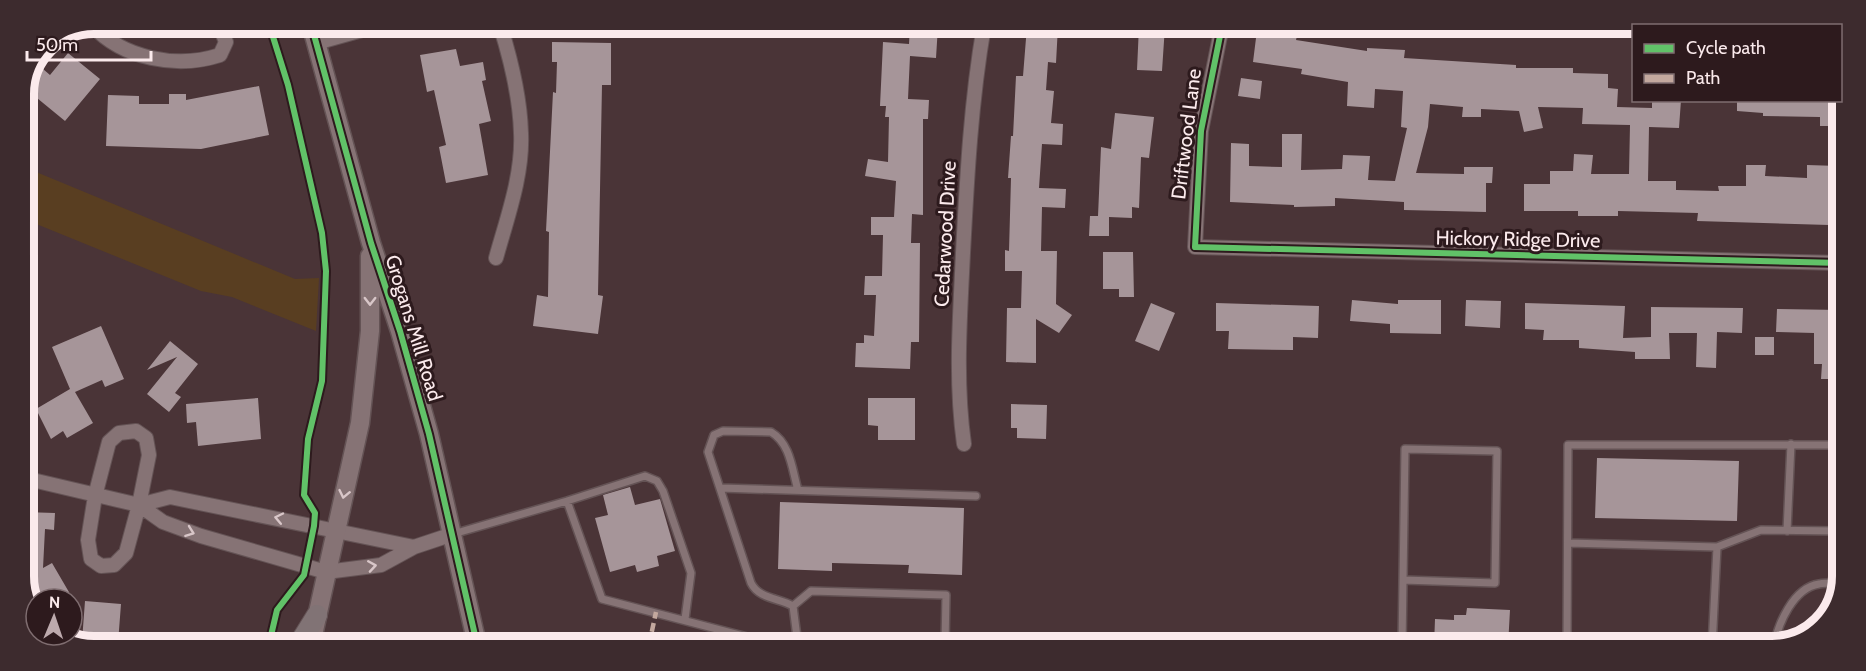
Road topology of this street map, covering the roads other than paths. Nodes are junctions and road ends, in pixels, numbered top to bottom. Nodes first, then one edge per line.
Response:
1 (100, 34) edge
2 (223, 34) edge
3 (314, 34) edge
4 (348, 34) edge
5 (506, 34) edge
6 (983, 34) edge
7 (1220, 34) edge
8 (316, 43) junction
9 (370, 243) junction
10 (1195, 247) joint
11 (496, 258) dead end
12 (1831, 263) edge
13 (964, 444) dead end
14 (1791, 444) junction
15 (1832, 445) edge
16 (35, 481) edge
17 (720, 488) junction
18 (798, 490) junction
19 (95, 496) junction
20 (976, 496) dead end
21 (567, 501) junction
22 (139, 505) junction
23 (336, 531) junction
24 (1787, 531) junction
25 (1832, 531) edge
26 (453, 534) junction
27 (1568, 543) junction
28 (414, 547) junction
29 (1717, 547) junction
30 (326, 572) junction
31 (1403, 580) junction
32 (1831, 584) edge
33 (793, 606) junction
34 (317, 615) junction
35 (685, 619) junction
36 (304, 636) edge
37 (313, 636) edge
38 (475, 636) edge
39 (746, 636) edge
40 (797, 636) edge
41 (945, 636) edge
42 (1401, 636) edge
43 (1567, 636) edge
44 (1713, 636) edge
45 (1776, 636) edge

1 - 2 street
3 - 8 street, Grogans Mill Road
4 - 8 street
5 - 11 street
6 - 13 street, Cedarwood Drive
7 - 10 street, Driftwood Lane
8 - 9 street, Grogans Mill Road
9 -> 23 street, Grogans Mill Road
9 - 26 street, Grogans Mill Road
10 - 12 street, Hickory Ridge Drive
14 - 15 lane
14 - 24 lane
14 - 27 lane
16 - 19 street
17 - 18 lane
17 - 18 lane
17 - 33 lane
18 - 20 lane
19 - 22 street
19 - 22 street
19 - 22 street
21 - 26 lane
21 - 35 lane
21 - 35 lane
23 -> 22 street
22 -> 30 street
23 - 28 street
23 - 30 street, Grogans Mill Road
24 - 25 lane
24 - 29 lane
26 - 28 street
26 - 38 street, Grogans Mill Road
27 - 29 lane
27 - 43 lane
30 -> 28 street
29 - 44 lane
30 - 34 street, Grogans Mill Road
31 - 31 lane
31 - 42 lane
32 - 45 lane
33 - 40 lane
33 - 41 lane
34 - 36 main road
34 - 37 street, Grogans Mill Road
35 - 39 lane

